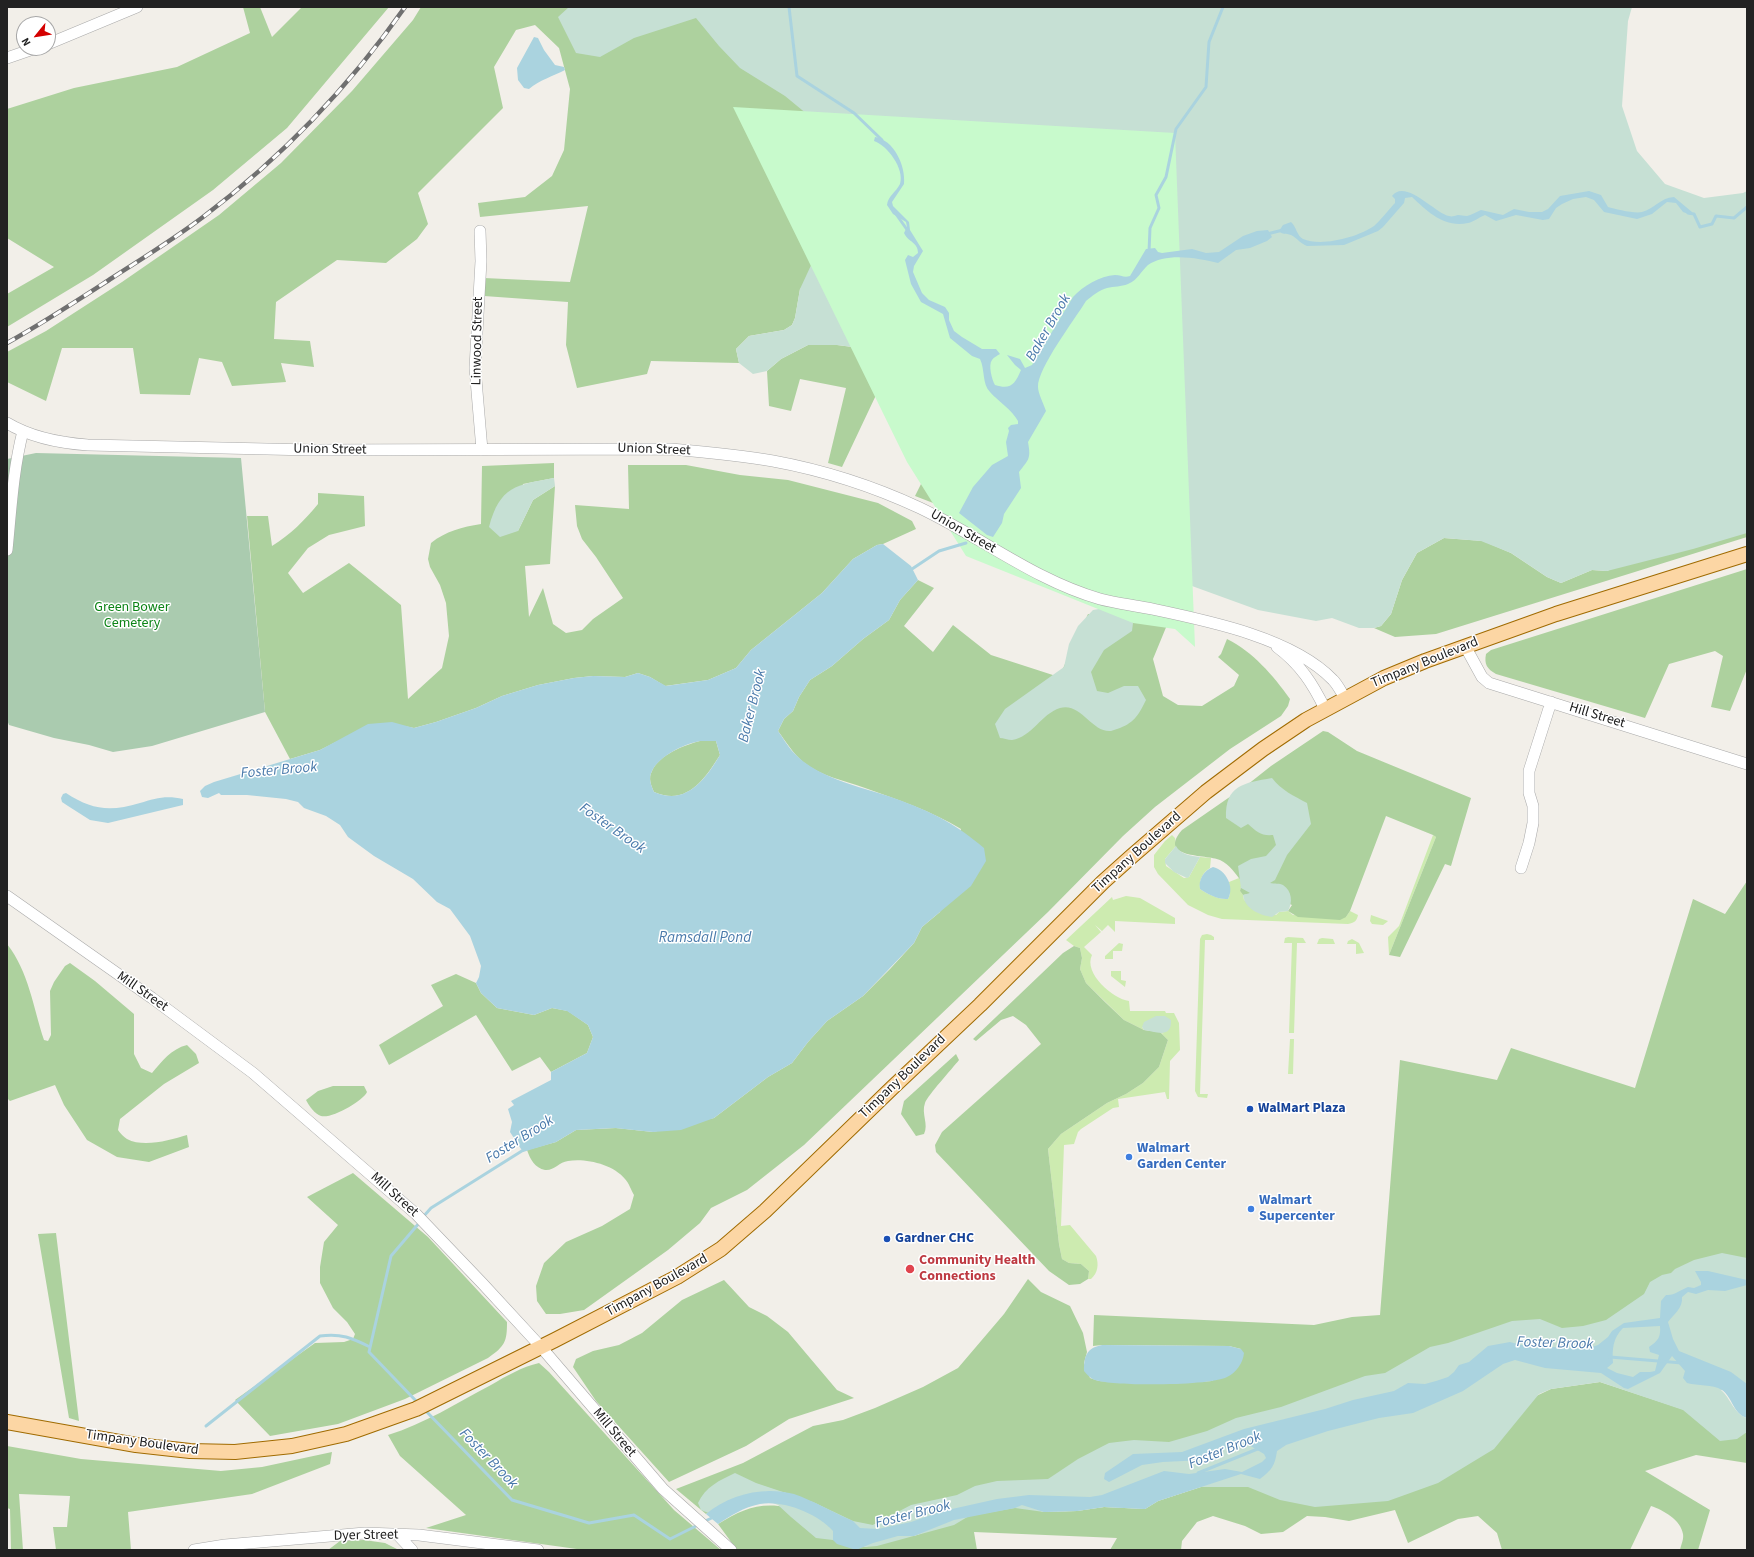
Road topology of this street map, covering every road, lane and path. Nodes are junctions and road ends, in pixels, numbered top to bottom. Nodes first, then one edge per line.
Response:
1 (137, 7) edge
2 (56, 41) edge
3 (480, 231) dead end
4 (7, 423) edge
5 (23, 431) junction
6 (482, 450) junction
7 (7, 550) edge
8 (1747, 554) edge
9 (1268, 641) junction
10 (1465, 646) junction
11 (1345, 698) junction
12 (1551, 702) junction
13 (1325, 709) junction
14 (1747, 764) edge
15 (1522, 868) dead end
16 (7, 896) edge
17 (540, 1347) junction
18 (7, 1422) edge
19 (397, 1534) junction
20 (194, 1550) edge
21 (412, 1550) edge
22 (538, 1550) edge
23 (731, 1550) edge

1 - 2 street
3 - 6 street, Linwood Street
4 - 5 street, Union Street
5 - 6 street, Union Street
5 - 7 street
6 - 9 street, Union Street
8 - 10 main road, Timpany Boulevard
9 - 11 street
9 - 13 street
10 - 11 main road, Timpany Boulevard
10 - 12 street, Hill Street
11 - 13 main road, Timpany Boulevard
12 - 14 street, Hill Street
12 - 15 street
13 - 17 main road, Timpany Boulevard
16 - 17 street, Mill Street
17 - 18 main road, Timpany Boulevard
17 - 23 street, Mill Street
19 - 20 street, Dyer Street
19 - 21 street
19 - 22 street, Dyer Street

